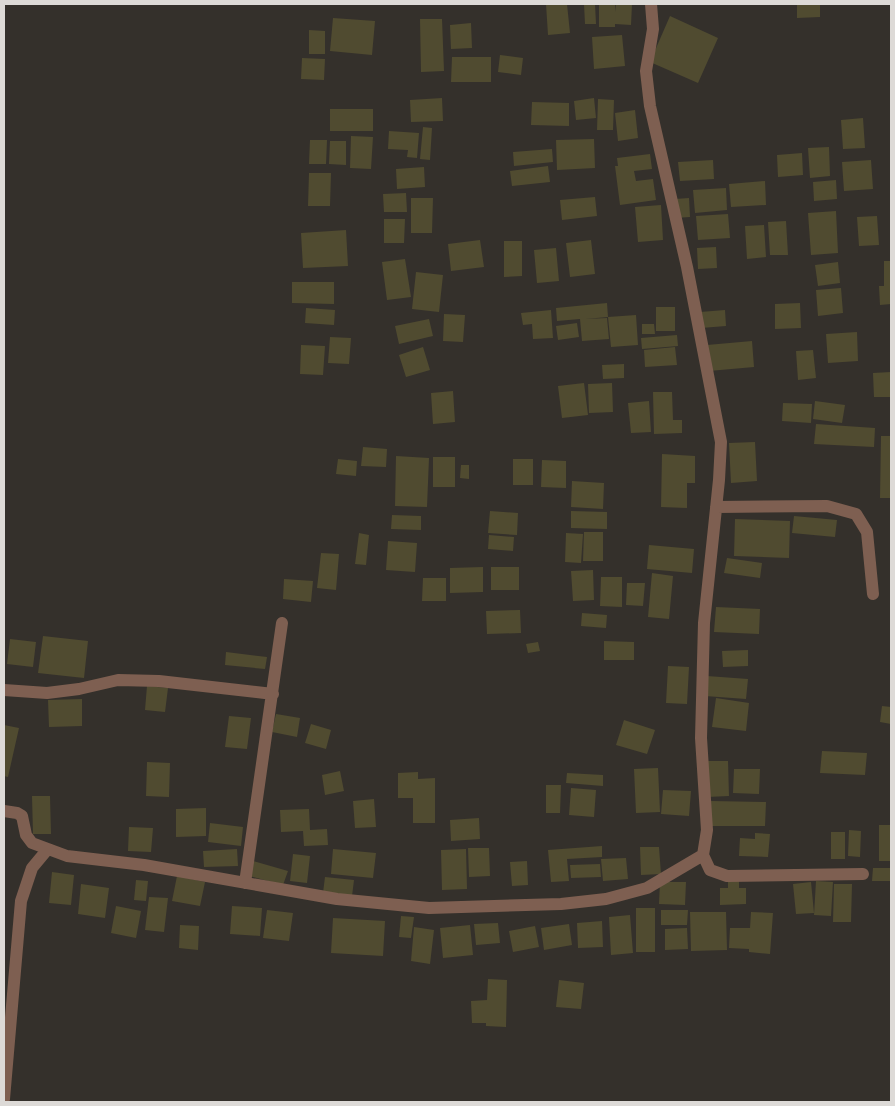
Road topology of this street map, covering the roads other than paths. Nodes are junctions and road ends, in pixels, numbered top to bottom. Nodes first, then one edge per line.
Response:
1 (650, 4) edge
2 (716, 507) junction
3 (873, 594) dead end
4 (282, 623) dead end
5 (4, 690) edge
6 (273, 694) junction
7 (4, 811) edge
8 (47, 850) junction
9 (703, 856) junction
10 (863, 874) dead end
11 (245, 883) junction
12 (4, 1099) edge

1 - 2 street
2 - 3 street
2 - 9 street
4 - 6 street
5 - 6 street
6 - 11 street
7 - 8 street
8 - 11 street
8 - 12 street
9 - 10 street
9 - 11 street

